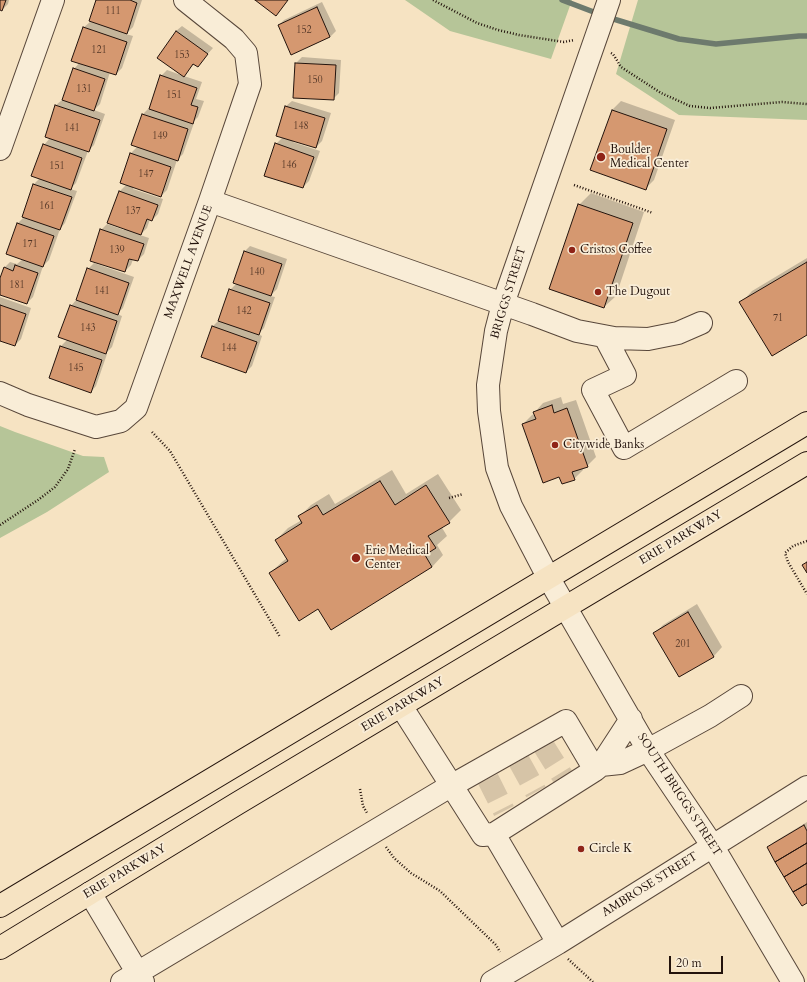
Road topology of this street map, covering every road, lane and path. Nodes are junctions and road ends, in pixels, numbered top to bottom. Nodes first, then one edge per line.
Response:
1 (53, 0) edge
2 (185, 0) edge
3 (433, 0) edge
4 (609, 0) edge
5 (594, 44) junction
6 (807, 104) edge
7 (0, 149) edge
8 (574, 185) dead end
9 (210, 201) junction
10 (653, 213) dead end
11 (503, 304) junction
12 (701, 323) dead end
13 (605, 337) junction
14 (736, 381) dead end
15 (0, 393) edge
16 (807, 423) edge
17 (152, 432) dead end
18 (76, 449) dead end
19 (807, 463) edge
20 (463, 494) dead end
21 (449, 498) dead end
22 (0, 525) edge
23 (807, 541) edge
24 (548, 577) junction
25 (807, 594) edge
26 (566, 607) junction
27 (280, 637) dead end
28 (741, 696) dead end
29 (401, 706) junction
30 (631, 719) junction
31 (648, 750) junction
32 (598, 767) junction
33 (452, 786) junction
34 (807, 787) edge
35 (360, 789) dead end
36 (368, 817) dead end
37 (503, 823) junction
38 (382, 842) dead end
39 (712, 845) junction
40 (90, 893) junction
41 (0, 906) edge
42 (0, 948) edge
43 (563, 951) junction
44 (500, 952) dead end
45 (134, 979) edge
46 (492, 982) edge
47 (593, 982) edge
48 (792, 982) edge

1 - 7 street
2 - 9 street
3 - 5 path
4 - 5 street, BRIGGS STREET
5 - 6 path
5 - 11 street, BRIGGS STREET
8 - 10 path
9 - 11 street, MAXWELL AVENUE
9 - 15 street, MAXWELL AVENUE
11 - 13 street, MAXWELL AVENUE
11 - 24 street, BRIGGS STREET
12 - 13 street, MAXWELL AVENUE
13 - 14 street
16 - 24 main road
17 - 27 path
18 - 22 path
19 - 26 main road, ERIE PARKWAY
20 - 21 path
23 - 25 path
24 - 26 street, BRIGGS STREET
24 - 41 main road
26 - 29 main road, ERIE PARKWAY
26 - 30 street, SOUTH BRIGGS STREET
28 - 31 street
29 - 33 street
29 - 40 main road, ERIE PARKWAY
30 - 31 street, SOUTH BRIGGS STREET
30 - 32 street
31 - 32 street
31 - 39 street, SOUTH BRIGGS STREET
32 - 33 street
32 - 37 street
33 - 37 street
33 - 45 street
34 - 39 street, AMBROSE STREET
35 - 36 path
37 - 43 street
38 - 44 path
39 - 43 street, AMBROSE STREET
39 - 48 street, SOUTH BRIGGS STREET
40 - 42 main road, ERIE PARKWAY
40 - 45 street
43 - 46 street, AMBROSE STREET
43 - 47 path

